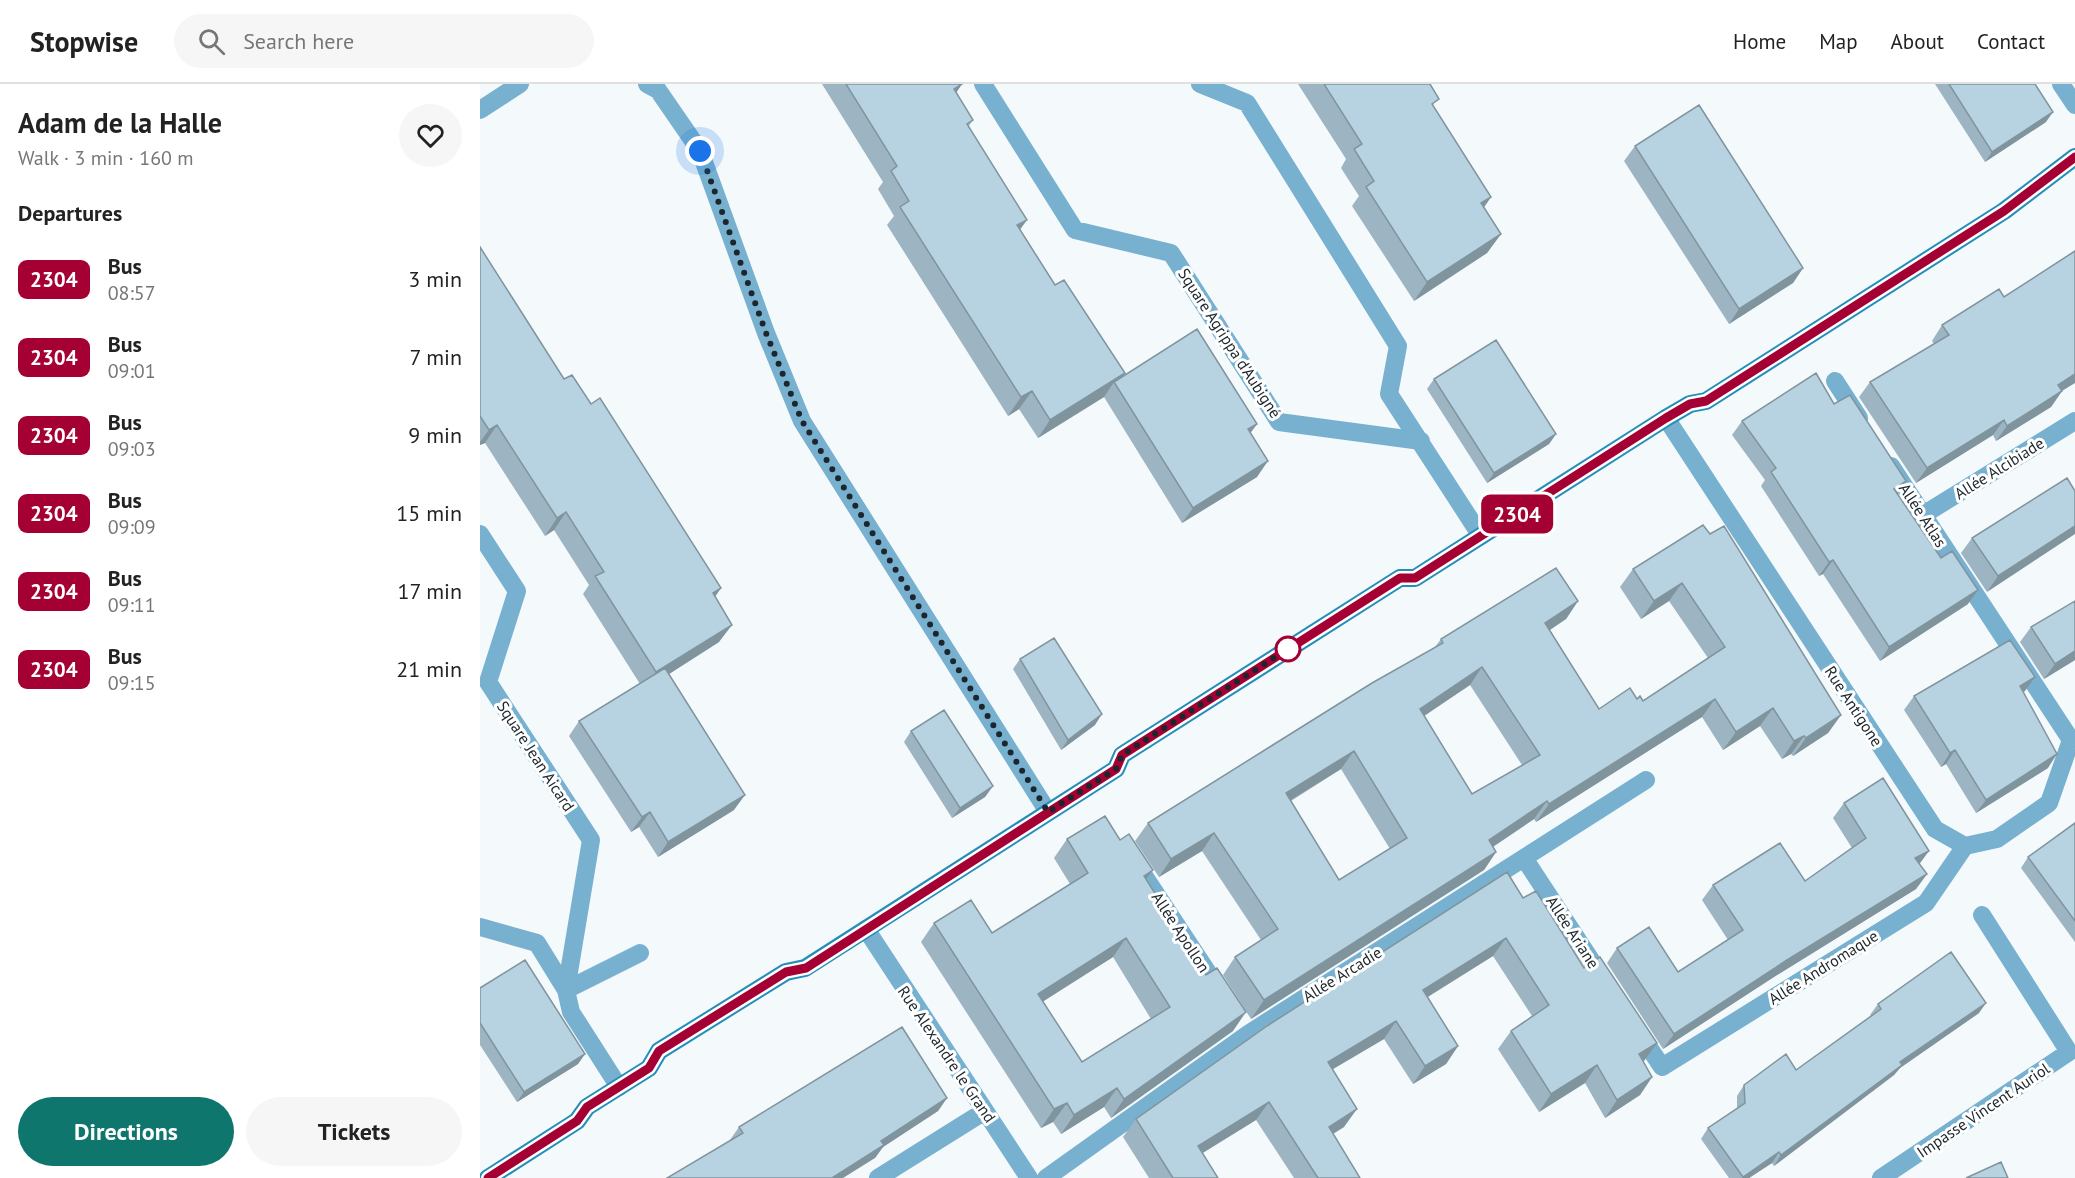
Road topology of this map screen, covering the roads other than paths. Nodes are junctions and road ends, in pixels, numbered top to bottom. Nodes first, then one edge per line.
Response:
1 (520, 84) edge
2 (983, 84) edge
3 (1200, 84) edge
4 (2061, 84) edge
5 (655, 86) edge
6 (2075, 105) edge
7 (480, 110) edge
8 (2075, 158) edge
9 (1834, 381) dead end
10 (1666, 418) junction
11 (2075, 421) edge
12 (1866, 429) edge
13 (1421, 441) junction
14 (1879, 448) edge
15 (1923, 516) junction
16 (480, 534) edge
17 (1481, 536) junction
18 (2073, 738) edge
19 (1646, 780) dead end
20 (1048, 812) junction
21 (1965, 846) junction
22 (1127, 850) edge
23 (1524, 858) junction
24 (1982, 915) dead end
25 (480, 927) edge
26 (866, 929) junction
27 (640, 953) dead end
28 (566, 990) junction
29 (1616, 998) edge
30 (1629, 1017) edge
31 (1248, 1034) junction
32 (619, 1087) junction
33 (985, 1111) junction
34 (488, 1178) edge
35 (878, 1178) edge
36 (1029, 1178) edge
37 (1046, 1178) edge
38 (1881, 1178) edge

1 - 7 street
2 - 13 street, Square Agrippa d'Aubigné
3 - 13 street
4 - 6 street
5 - 20 street
8 - 10 street
9 - 12 street
10 - 17 street
10 - 21 street, Rue Antigone
11 - 15 street, Allée Alcibiade
13 - 17 street
14 - 15 street, Allée Atlas
15 - 18 street, Allée Atlas
16 - 28 street, Square Jean Aicard
17 - 20 street
18 - 21 street
19 - 23 street, Allée Arcadie
20 - 26 street
21 - 30 street, Allée Andromaque
22 - 31 street, Allée Apollon
23 - 29 street, Allée Ariane
23 - 31 street, Allée Arcadie
24 - 38 street, Impasse Vincent Auriol
25 - 28 street, Square Jean Aicard
26 - 32 street
26 - 33 street, Rue Alexandre le Grand
27 - 28 street
28 - 32 street, Square Jean Aicard
31 - 37 street, Allée Arcadie
32 - 34 street
33 - 35 street
33 - 36 street, Rue Alexandre le Grand

